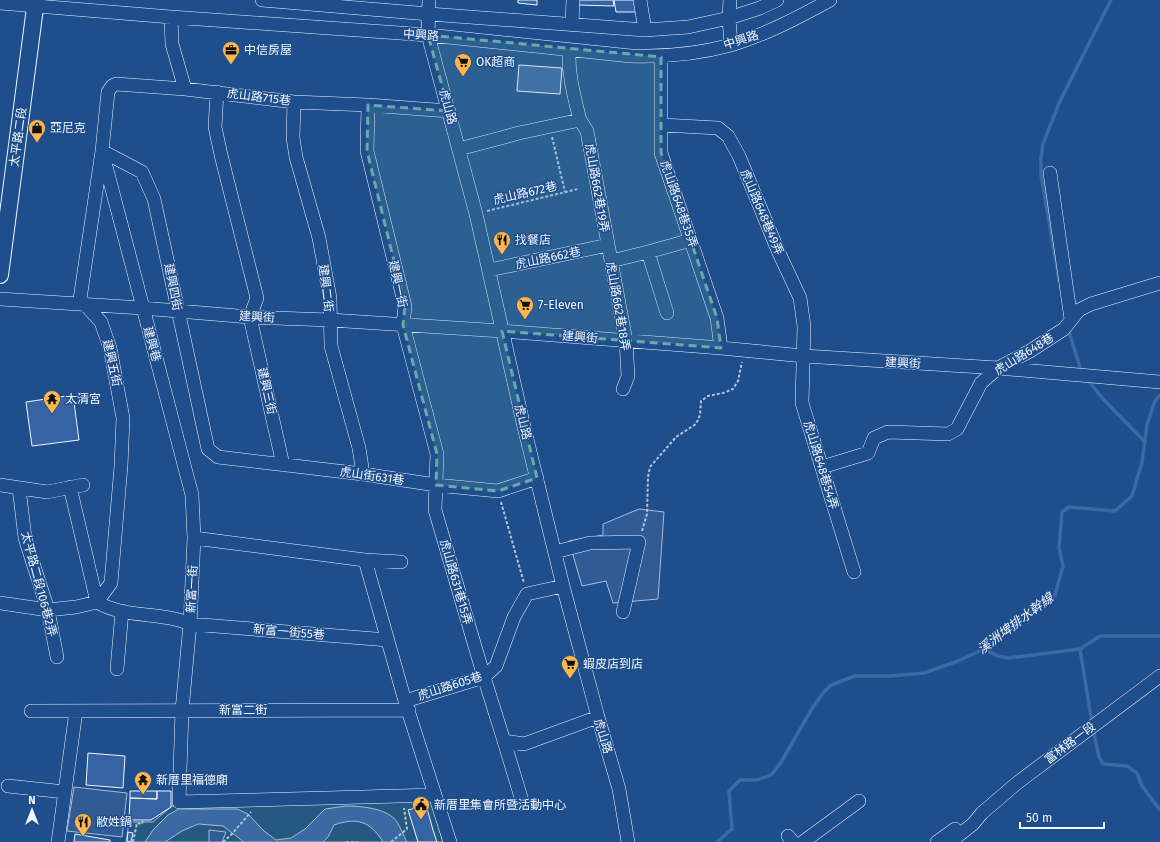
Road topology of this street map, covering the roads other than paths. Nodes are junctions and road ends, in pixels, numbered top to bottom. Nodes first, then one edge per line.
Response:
1 (262, 0) edge
2 (429, 0) edge
3 (573, 0) edge
4 (640, 0) edge
5 (730, 0) edge
6 (777, 0) edge
7 (830, 0) edge
8 (0, 3) edge
9 (36, 3) edge
10 (429, 14) junction
11 (171, 17) junction
12 (729, 18) junction
13 (572, 25) junction
14 (645, 30) junction
15 (428, 35) junction
16 (731, 45) junction
17 (569, 50) junction
18 (661, 57) junction
19 (186, 89) junction
20 (217, 92) junction
21 (294, 102) junction
22 (368, 105) junction
23 (449, 111) junction
24 (584, 125) junction
25 (662, 125) junction
26 (459, 149) junction
27 (102, 151) junction
28 (1050, 173) dead end
29 (4, 220) edge
30 (691, 240) junction
31 (608, 246) junction
32 (648, 252) junction
33 (611, 261) junction
34 (489, 270) junction
35 (0, 275) edge
36 (1160, 283) edge
37 (0, 299) edge
38 (85, 304) junction
39 (142, 308) junction
40 (178, 312) junction
41 (667, 313) dead end
42 (250, 317) junction
43 (330, 320) junction
44 (1068, 323) junction
45 (403, 325) junction
46 (502, 331) junction
47 (626, 341) junction
48 (721, 348) junction
49 (804, 356) junction
50 (998, 368) junction
51 (1160, 382) edge
52 (623, 389) dead end
53 (208, 449) joint
54 (283, 465) junction
55 (822, 467) junction
56 (363, 474) junction
57 (537, 478) junction
58 (83, 484) dead end
59 (0, 485) edge
60 (436, 485) junction
61 (70, 487) junction
62 (19, 488) junction
63 (194, 538) junction
64 (555, 552) junction
65 (364, 560) junction
66 (401, 562) dead end
67 (854, 572) dead end
68 (563, 586) junction
69 (97, 602) junction
70 (0, 603) edge
71 (48, 610) junction
72 (122, 612) junction
73 (623, 612) dead end
74 (190, 624) junction
75 (388, 640) junction
76 (57, 657) dead end
77 (117, 669) dead end
78 (1160, 676) edge
79 (484, 677) junction
80 (407, 705) junction
81 (182, 710) junction
82 (76, 711) junction
83 (31, 712) dead end
84 (598, 718) junction
85 (504, 741) junction
86 (8, 786) dead end
87 (65, 792) junction
88 (434, 795) junction
89 (859, 801) dead end
90 (523, 804) dead end
91 (982, 813) junction
92 (58, 842) edge
93 (450, 842) edge
94 (626, 842) edge
95 (803, 842) edge
96 (937, 842) edge
97 (950, 842) edge

1 - 10 street, 中興路
2 - 10 street, 虎山路
3 - 13 street
4 - 14 street
5 - 12 street
6 - 12 street, 中興路
7 - 16 street, 中興路
8 - 9 street, 中興路
9 - 11 street, 中興路
9 - 29 main road, 太平路二段
10 - 13 street, 中興路
10 - 15 street, 虎山路
11 - 15 street, 中興路
11 - 19 street
12 - 14 street, 中興路
12 - 16 street
13 - 14 street, 中興路
15 - 17 street, 中興路
15 - 23 street, 虎山路
16 - 18 street, 中興路
17 - 18 street, 中興路
17 - 24 street, 虎山路662巷19弄
18 - 25 street, 虎山路648巷35弄
19 - 20 street, 虎山路715巷
19 - 27 street, 虎山路715巷
20 - 21 street, 虎山路715巷
20 - 42 street
21 - 22 street, 虎山路715巷
21 - 43 street, 建興二街
22 - 23 street, 虎山路715巷
22 - 45 street, 建興一街
23 - 26 street, 虎山路
24 - 26 street
24 - 31 street, 虎山路662巷19弄
25 - 30 street, 虎山路648巷35弄
25 - 49 street, 虎山路648巷49弄
26 - 34 street, 虎山路
27 - 38 street
27 - 39 street, 建興巷
27 - 40 street, 建興四街
28 - 44 street
29 - 35 main road, 太平路二段
30 - 32 street
30 - 48 street, 虎山路648巷35弄
31 - 33 street, 虎山路662巷18弄
31 - 34 street, 虎山路662巷
32 - 33 street
32 - 41 street
33 - 47 street, 虎山路662巷18弄
34 - 46 street, 虎山路
36 - 44 street, 虎山路648巷
37 - 38 street, 建興街
38 - 39 street, 建興街
38 - 69 street, 建興五街
39 - 40 street, 建興街
39 - 63 street, 建興巷
40 - 42 street, 建興街
40 - 53 street, 建興四街
42 - 43 street, 建興街
42 - 54 street, 建興三街
43 - 45 street, 建興街
43 - 56 street, 建興二街
44 - 50 street, 虎山路648巷
45 - 46 street, 建興街
45 - 60 street, 建興一街
46 - 47 street, 建興街
46 - 57 street, 虎山路
47 - 48 street, 建興街
47 - 52 street, 虎山路662巷18弄
48 - 49 street, 建興街
49 - 50 street, 建興街
49 - 55 street, 虎山路648巷54弄
50 - 51 street, 建興街
50 - 55 street, 虎山路648巷
53 - 54 street, 虎山街631巷
54 - 56 street, 虎山街631巷
55 - 67 street, 虎山路648巷54弄
56 - 60 street, 虎山街631巷
57 - 60 street, 虎山街631巷
57 - 64 street, 虎山路
58 - 61 street
59 - 62 street
60 - 79 street, 虎山路631巷15弄
61 - 62 street
61 - 69 street
62 - 71 street, 太平路二段106巷2弄
63 - 65 street
63 - 74 street, 新富一街
64 - 68 street, 虎山路
64 - 73 street
65 - 66 street
65 - 75 street
68 - 79 street, 虎山路605巷
68 - 84 street, 虎山路
69 - 71 street
69 - 72 street, 新富一街55巷
70 - 71 street
71 - 76 street, 太平路二段106巷2弄
72 - 74 street, 新富一街55巷
72 - 77 street
74 - 75 street, 新富一街55巷
74 - 81 street, 新富一街
75 - 80 street
78 - 91 street, 富林路一段
79 - 80 street, 虎山路605巷
79 - 85 street, 虎山路631巷15弄
80 - 81 street, 新富二街
80 - 88 street
81 - 82 street, 新富二街
81 - 88 street, 新富一街
82 - 83 street, 新富二街
82 - 87 street
84 - 85 street
84 - 94 street, 虎山路
85 - 90 street, 虎山路631巷15弄
86 - 87 street
87 - 92 street
88 - 93 street
89 - 95 street
91 - 96 street, 富林路一段
91 - 97 street, 富林路一段

